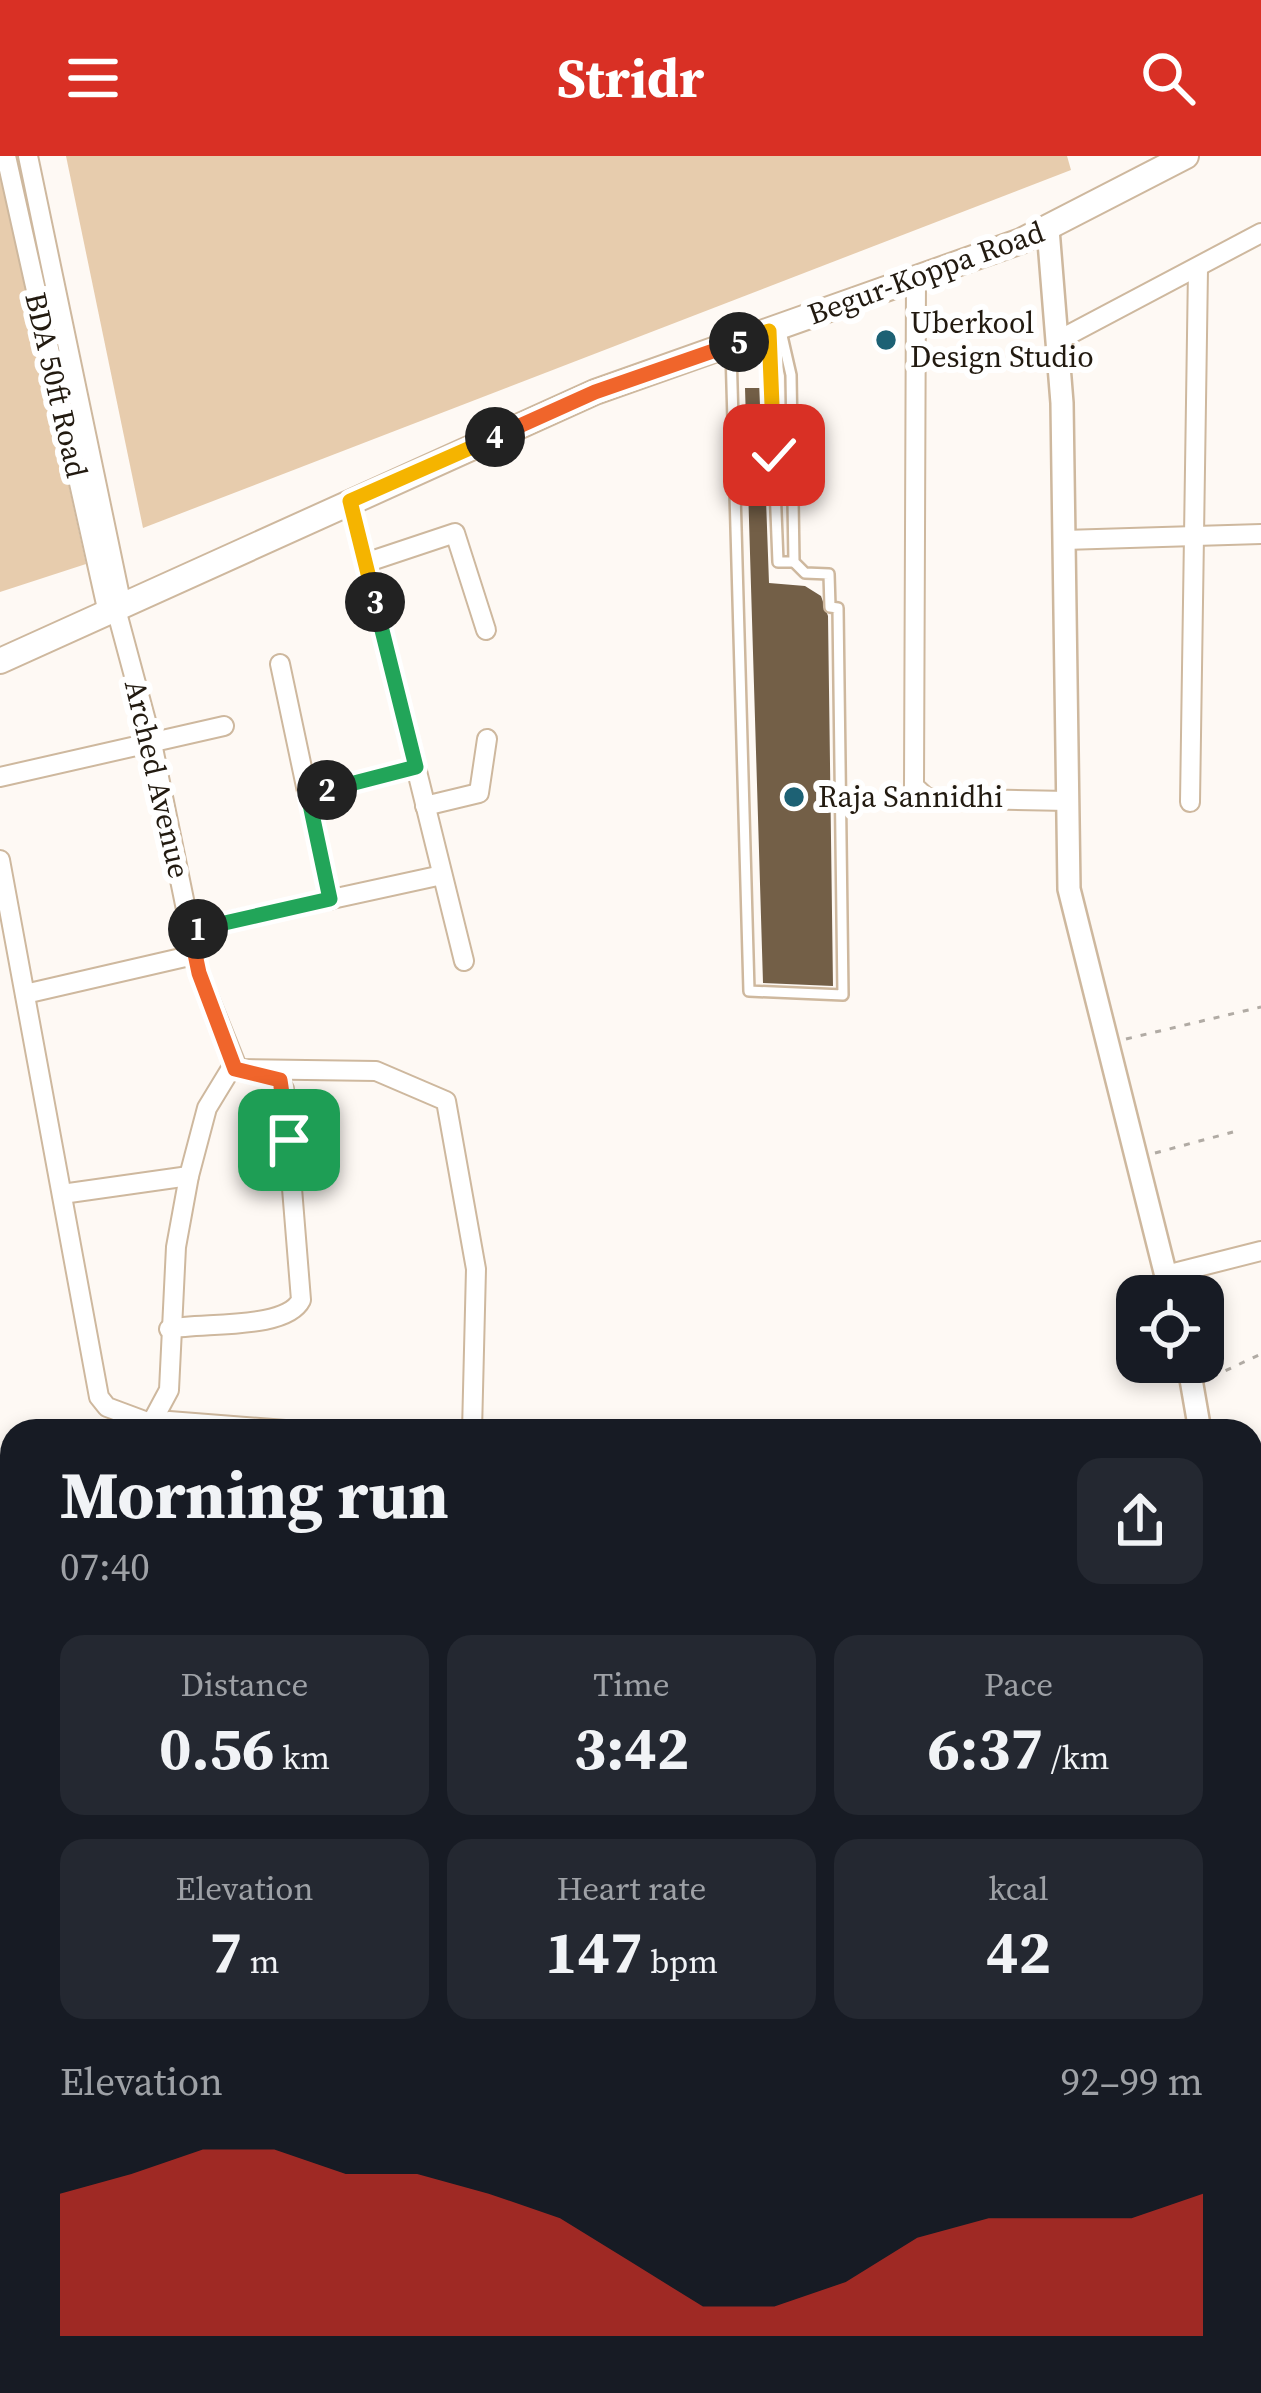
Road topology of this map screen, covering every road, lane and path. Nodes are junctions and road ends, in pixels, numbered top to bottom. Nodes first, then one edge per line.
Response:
1 (5, 156) edge
2 (28, 156) edge
3 (1186, 156) edge
4 (1048, 229) junction
5 (1261, 233) edge
6 (1198, 269) junction
7 (916, 279) junction
8 (775, 329) junction
9 (1057, 340) junction
10 (731, 344) junction
11 (350, 501) junction
12 (1261, 534) edge
13 (1194, 536) junction
14 (1064, 541) junction
15 (794, 562) junction
16 (365, 563) junction
17 (115, 610) junction
18 (487, 630) dead end
19 (0, 661) edge
20 (280, 664) dead end
21 (224, 726) dead end
22 (487, 739) dead end
23 (152, 742) junction
24 (416, 767) junction
25 (0, 778) edge
26 (308, 795) junction
27 (1068, 801) junction
28 (1190, 802) dead end
29 (425, 806) junction
30 (0, 860) edge
31 (442, 874) junction
32 (330, 899) junction
33 (190, 930) junction
34 (194, 955) junction
35 (464, 962) dead end
36 (25, 994) junction
37 (1261, 1007) edge
38 (1107, 1044) junction
39 (235, 1069) junction
40 (1233, 1132) dead end
41 (1136, 1158) junction
42 (190, 1176) junction
43 (62, 1194) junction
44 (1261, 1251) edge
45 (1165, 1275) edge
46 (1197, 1275) edge
47 (169, 1329) junction
48 (1261, 1354) edge
49 (1193, 1383) edge
50 (1194, 1386) junction
51 (152, 1419) edge
52 (160, 1419) edge
53 (472, 1419) edge
54 (1198, 1419) edge

1 - 17 street, BDA 50ft Road
2 - 17 street, BDA 50ft Road
3 - 4 main road, Begur-Koppa Road
4 - 7 main road, Begur-Koppa Road
4 - 9 street
5 - 6 street
6 - 9 street
6 - 13 street
7 - 8 main road, Begur-Koppa Road
7 - 27 street
8 - 10 main road, Begur-Koppa Road
8 - 15 lane
8 - 15 lane
9 - 14 street
10 - 11 main road, Begur-Koppa Road
10 - 15 lane
11 - 16 street
11 - 17 main road, Begur-Koppa Road
12 - 13 street
13 - 14 street
13 - 28 street
14 - 27 street
16 - 18 street
16 - 24 street
17 - 19 main road, Begur-Koppa Road
17 - 23 street, Arched Avenue
20 - 26 street
21 - 23 street
22 - 29 street
23 - 25 street
23 - 33 street, Arched Avenue
24 - 26 street
24 - 29 street
26 - 32 street
27 - 38 street
29 - 31 street
30 - 36 street
31 - 32 street
31 - 35 street
32 - 33 street
33 - 34 street, Arched Avenue
34 - 36 street
34 - 39 street, Arched Avenue
36 - 43 street
37 - 38 path
38 - 41 street
39 - 42 street
39 - 47 street
39 - 53 street
40 - 41 path
41 - 45 street
42 - 43 street
42 - 47 street
43 - 51 street
44 - 46 street
47 - 52 street
48 - 50 path
49 - 50 street
50 - 54 street

